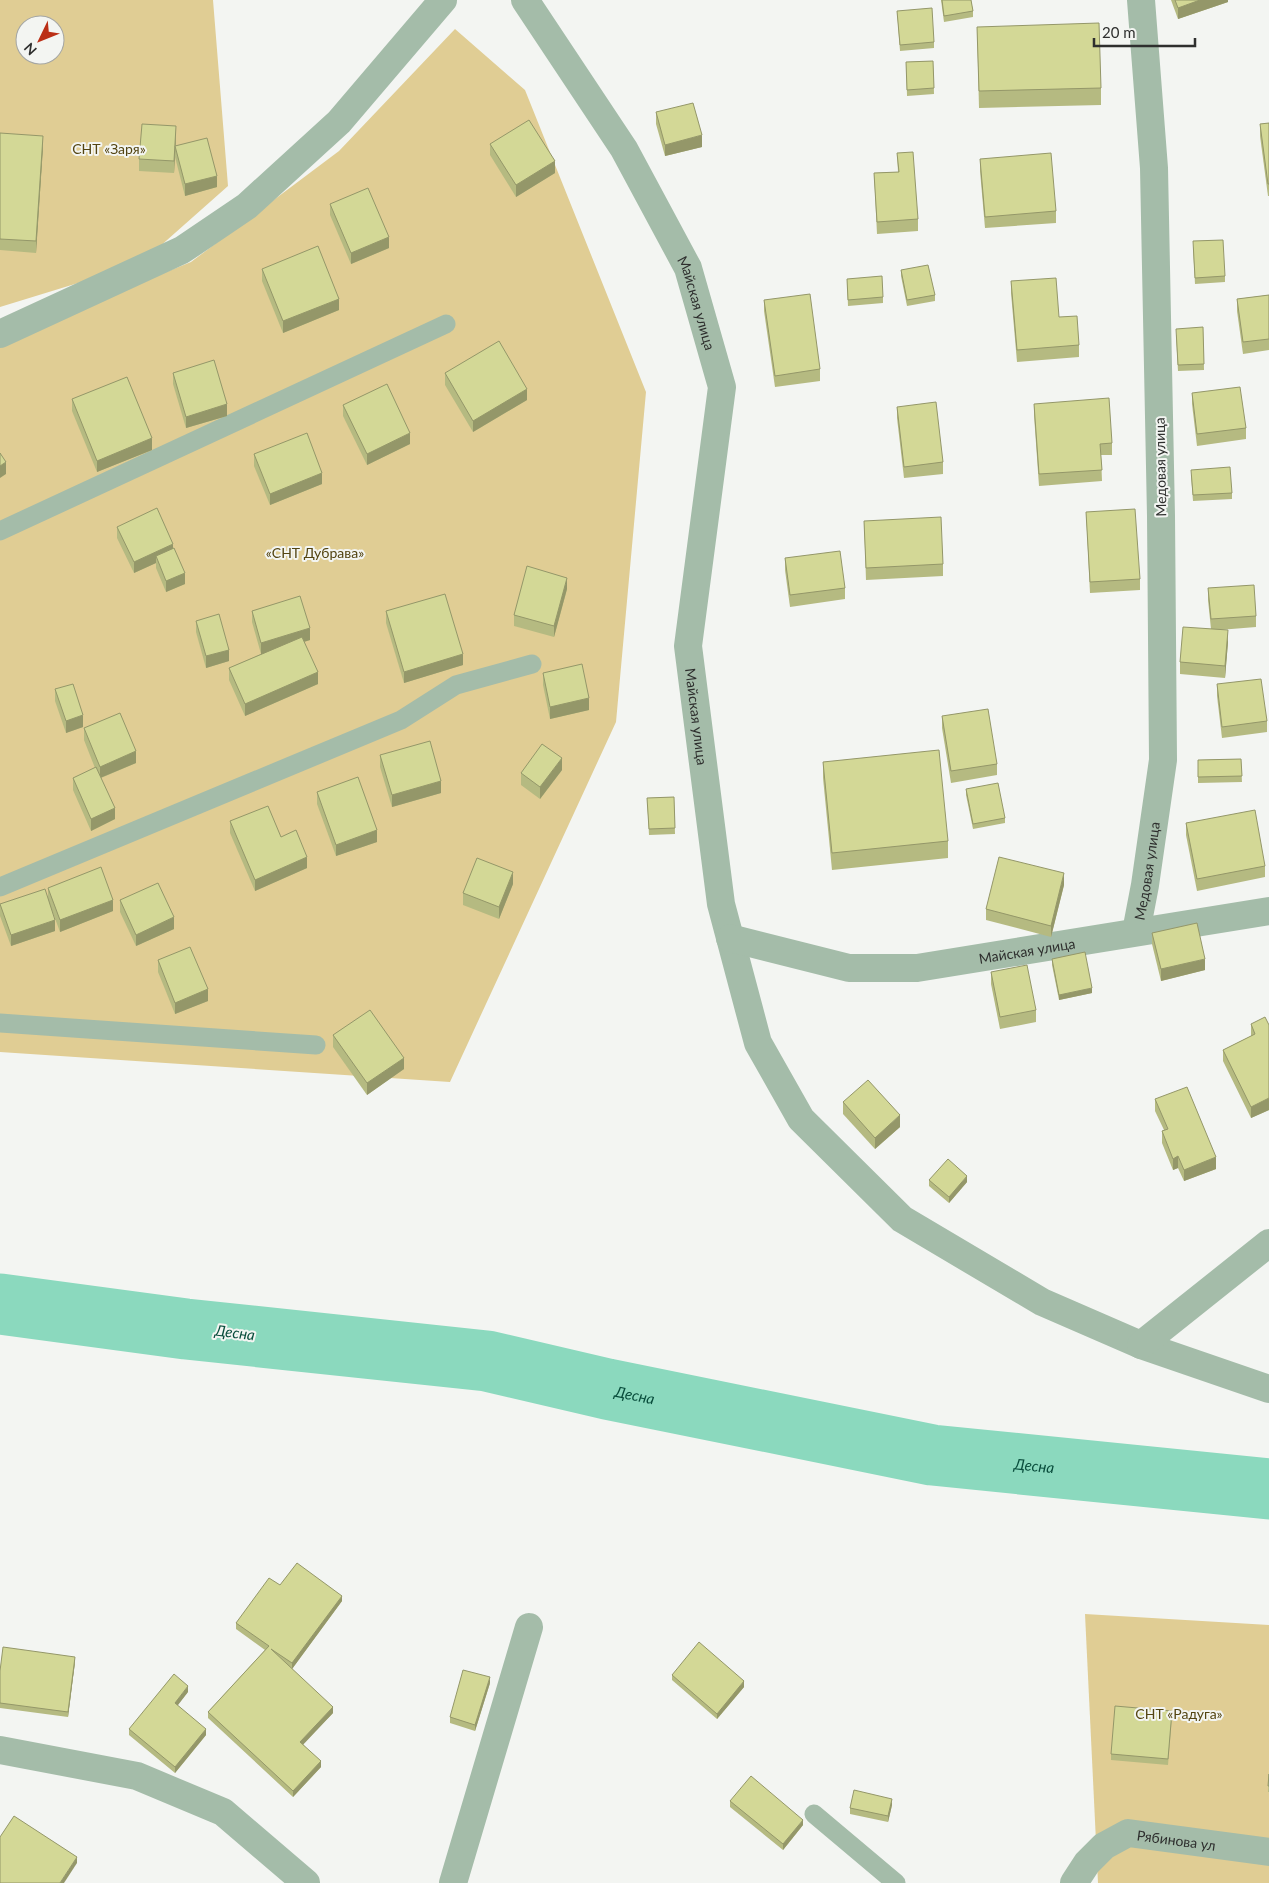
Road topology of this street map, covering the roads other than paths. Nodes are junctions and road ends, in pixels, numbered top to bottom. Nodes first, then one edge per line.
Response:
1 (443, 0) edge
2 (525, 0) edge
3 (1141, 0) edge
4 (446, 324) dead end
5 (0, 334) edge
6 (0, 531) edge
7 (532, 664) dead end
8 (0, 887) edge
9 (1269, 911) edge
10 (1136, 932) junction
11 (730, 938) junction
12 (0, 1023) edge
13 (316, 1045) dead end
14 (1269, 1243) edge
15 (1141, 1345) junction
16 (1269, 1389) edge
17 (529, 1627) dead end
18 (0, 1750) edge
19 (814, 1814) dead end
20 (1269, 1852) edge
21 (306, 1883) edge
22 (453, 1883) edge
23 (896, 1883) edge
24 (1074, 1883) edge

1 - 5 street
2 - 11 street, Майская улица
3 - 10 street, Медовая улица
4 - 6 lane
7 - 8 lane
9 - 10 street, Майская улица
10 - 11 street, Майская улица
11 - 15 street
12 - 13 lane
14 - 15 street
15 - 16 street
17 - 22 street
18 - 21 street
19 - 23 lane
20 - 24 street, Рябинова ул

